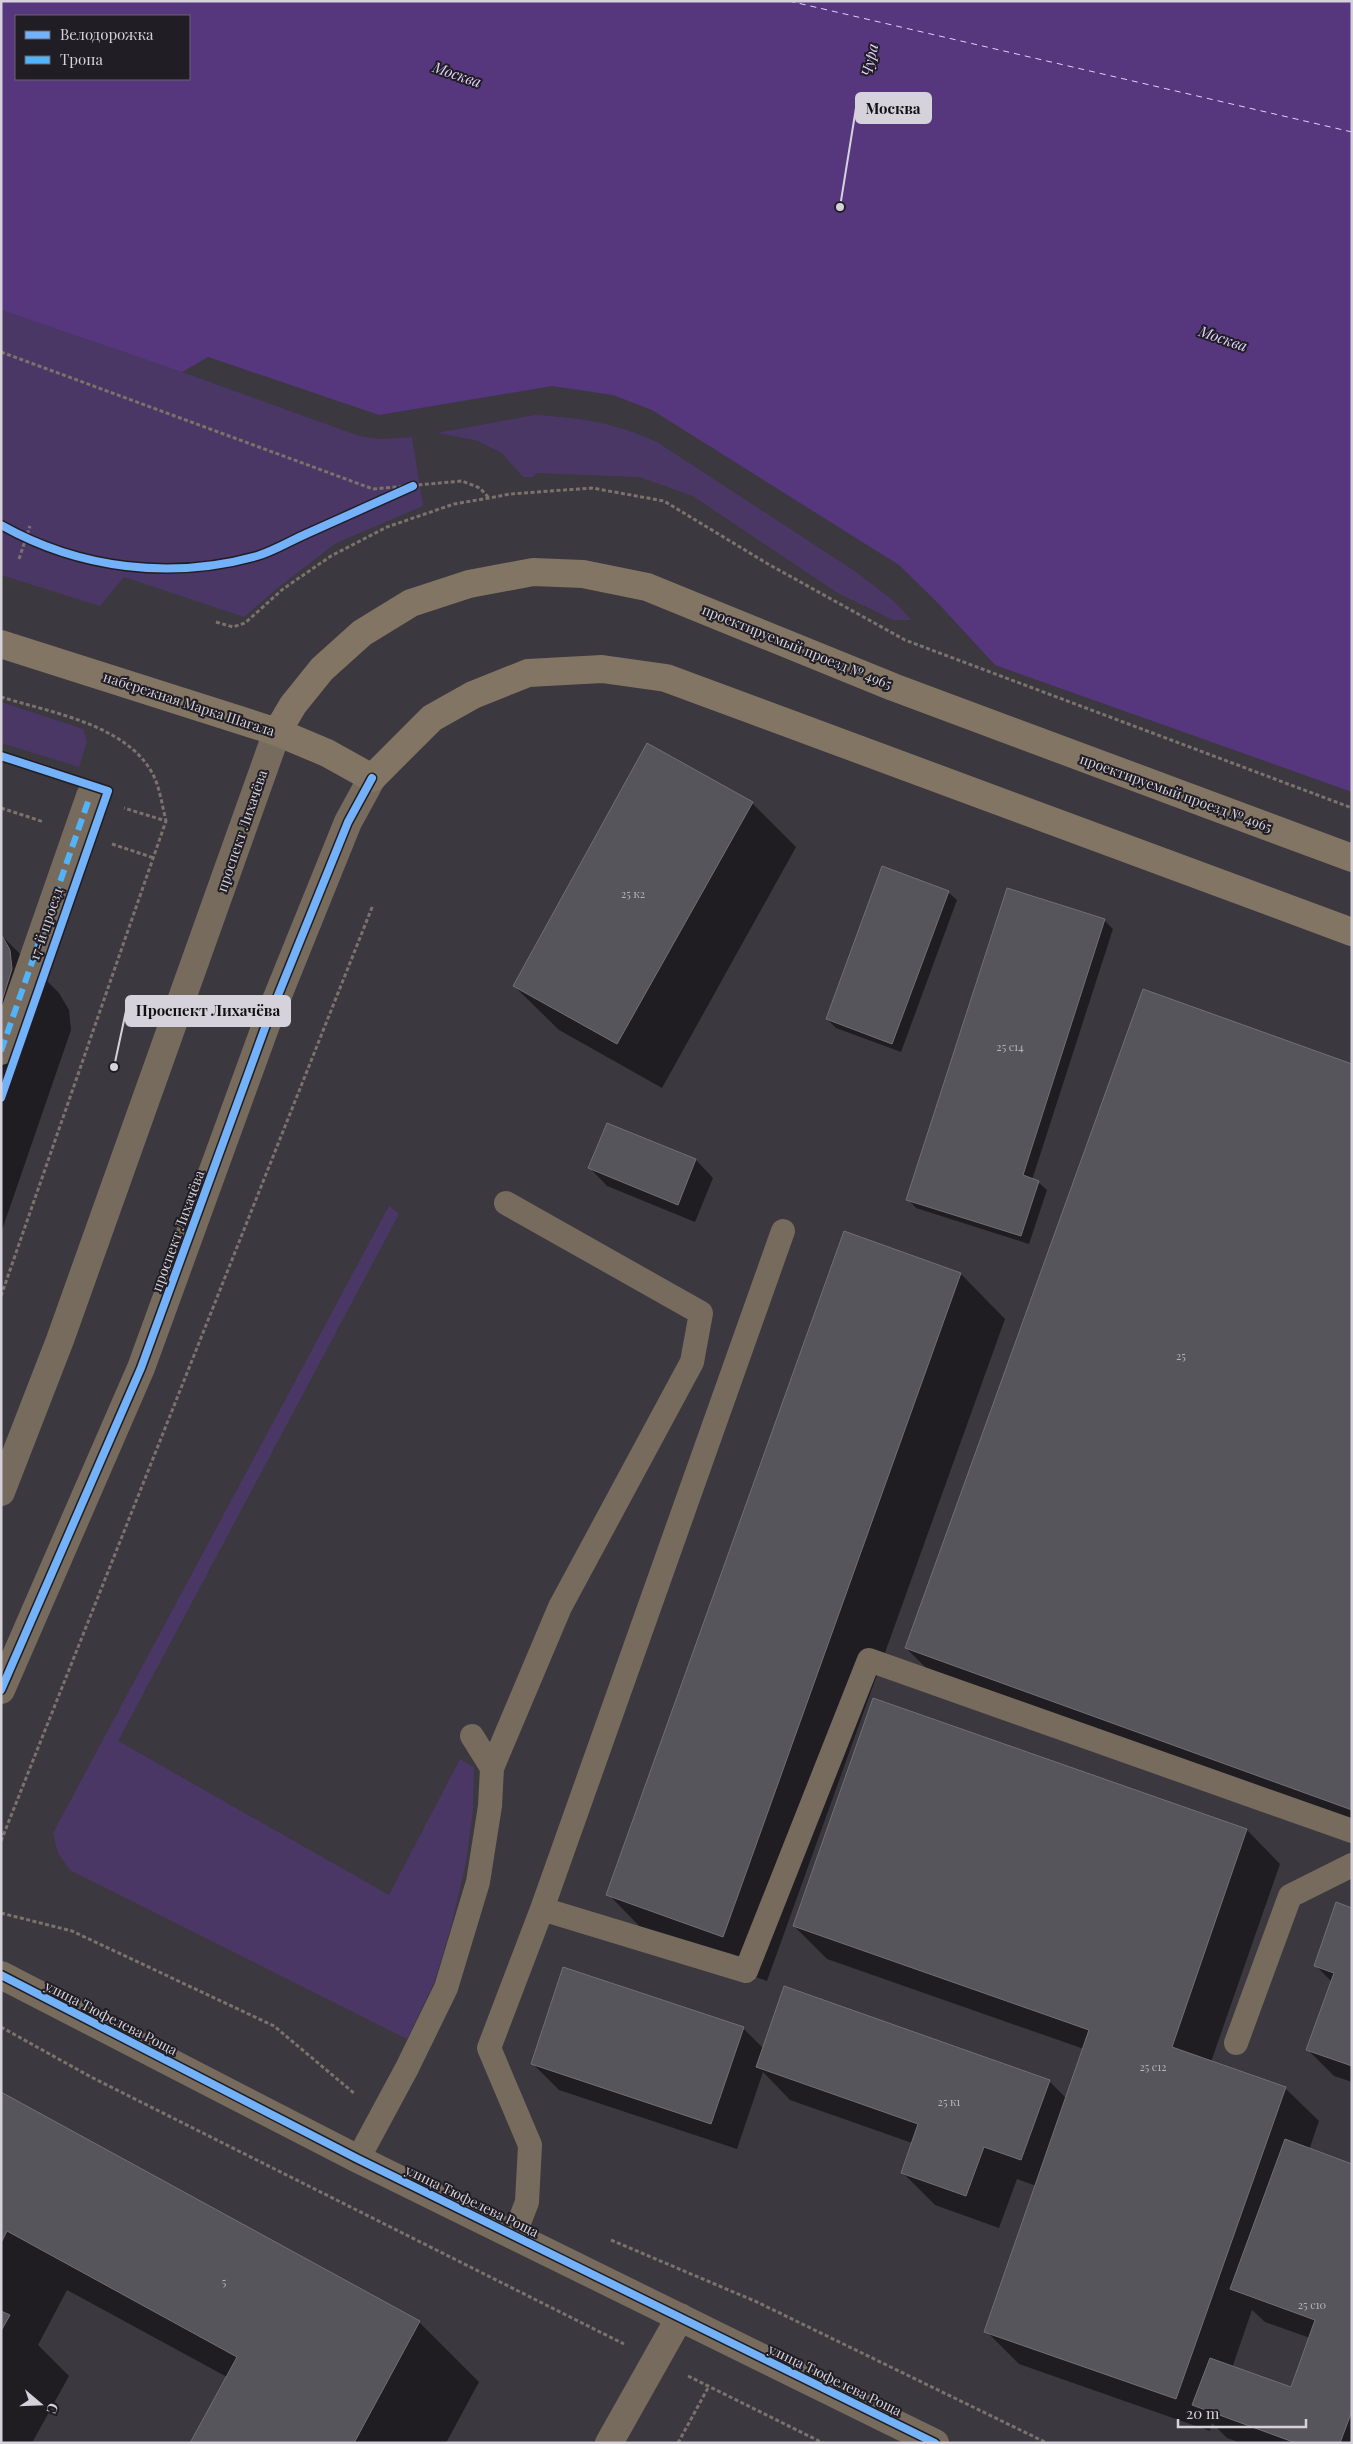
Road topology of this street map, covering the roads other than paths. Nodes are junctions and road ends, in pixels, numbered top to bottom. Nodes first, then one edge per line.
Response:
1 (1, 644) edge
2 (276, 732) junction
3 (372, 778) junction
4 (90, 796) road end
5 (1352, 858) edge
6 (1352, 932) edge
7 (1, 1051) edge
8 (506, 1203) dead end
9 (783, 1231) dead end
10 (1, 1492) edge
11 (1, 1690) edge
12 (472, 1736) dead end
13 (492, 1768) junction
14 (1352, 1831) edge
15 (1352, 1865) edge
16 (542, 1909) junction
17 (1, 1975) edge
18 (1236, 2043) dead end
19 (358, 2159) junction
20 (514, 2236) junction
21 (680, 2317) junction
22 (609, 2443) edge
23 (935, 2443) edge

1 - 2 main road, набережная Марка Шагала
2 - 3 main road, набережная Марка Шагала
2 - 5 main road, проектируемый проезд № 4965
2 - 10 street, проспект Лихачёва
3 - 6 main road
3 - 11 street, проспект Лихачёва
4 - 7 street, 17-й проезд
8 - 13 lane
9 - 16 lane
12 - 13 lane
13 - 19 lane
14 - 16 lane
15 - 18 lane
16 - 20 lane
17 - 19 street, улица Тюфелева Роща
19 - 20 street, улица Тюфелева Роща
20 - 21 street, улица Тюфелева Роща
21 - 22 street
21 - 23 street, улица Тюфелева Роща

